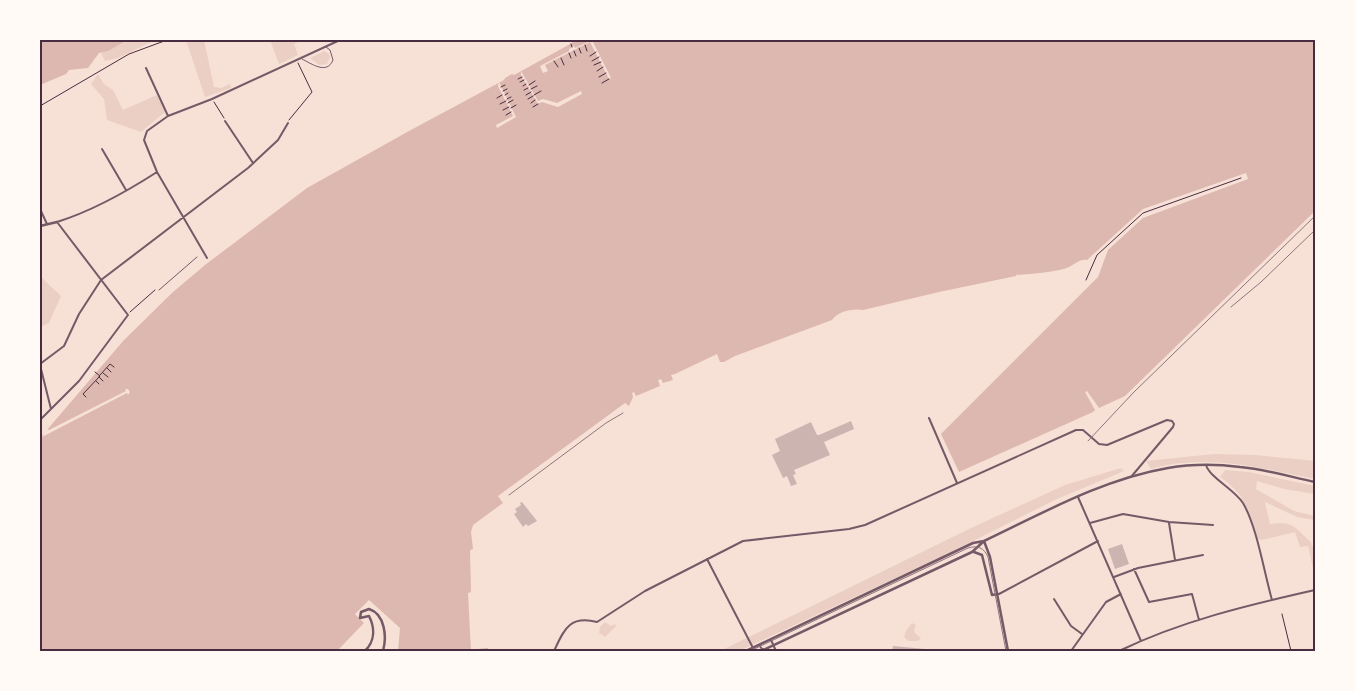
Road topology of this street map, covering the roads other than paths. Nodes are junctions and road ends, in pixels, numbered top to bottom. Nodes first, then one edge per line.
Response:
1 (340, 40) edge
2 (326, 46) junction
3 (301, 58) junction
4 (146, 68) dead end
5 (168, 116) junction
6 (225, 121) road end
7 (288, 123) dead end
8 (102, 149) dead end
9 (253, 163) junction
10 (157, 172) junction
11 (126, 190) junction
12 (40, 209) edge
13 (183, 217) junction
14 (57, 222) junction
15 (47, 224) junction
16 (40, 226) edge
17 (198, 257) dead end
18 (207, 258) dead end
19 (101, 280) junction
20 (159, 290) road end
21 (40, 364) edge
22 (51, 409) junction
23 (929, 418) dead end
24 (40, 420) edge
25 (1206, 465) junction
26 (1131, 477) junction
27 (1315, 482) edge
28 (957, 483) junction
29 (1078, 497) junction
30 (1169, 522) junction
31 (1090, 523) junction
32 (1213, 525) dead end
33 (1098, 541) junction
34 (984, 542) junction
35 (972, 552) junction
36 (1203, 555) dead end
37 (707, 559) junction
38 (1175, 560) junction
39 (1134, 569) junction
40 (1114, 577) junction
41 (1315, 590) edge
42 (998, 594) junction
43 (1121, 594) junction
44 (1054, 598) dead end
45 (1272, 600) junction
46 (1199, 620) junction
47 (1082, 634) junction
48 (771, 640) junction
49 (1141, 640) junction
50 (759, 645) junction
51 (773, 645) junction
52 (752, 646) dead end
53 (763, 650) edge
54 (365, 651) edge
55 (382, 651) edge
56 (554, 651) edge
57 (746, 651) edge
58 (1008, 651) edge
59 (1072, 651) edge
60 (1119, 651) edge

1 - 2 street
2 - 3 street
2 - 3 lane
3 - 5 street
4 - 5 street
5 - 10 street
6 - 9 street
7 - 9 street
8 - 11 street
9 - 13 street
10 - 11 street
10 - 13 street
11 - 14 street
12 - 15 street
13 - 18 street
13 - 19 street
14 - 15 street
14 - 19 street
15 - 16 street
17 - 20 lane
19 - 21 street
19 - 22 street
21 - 22 street
22 - 24 street
23 - 28 street
25 - 26 street
25 - 27 street
25 - 45 street
26 - 28 street
26 - 29 street
28 - 37 street
29 - 31 street
29 - 34 street
30 - 31 street
30 - 32 street
30 - 38 street
31 - 33 street
33 - 40 street
33 - 42 street
34 - 35 street
34 - 42 street
34 - 48 street
35 - 42 street
35 - 51 street
36 - 38 street
37 - 52 street
37 - 56 street
38 - 39 street
39 - 40 street
39 - 46 street
40 - 43 street
41 - 45 street
42 - 58 street
43 - 47 street
43 - 49 street
44 - 47 street
45 - 46 street
46 - 49 street
47 - 59 street
48 - 50 street
48 - 51 street
49 - 60 street
50 - 53 street
50 - 57 street
51 - 53 street
51 - 53 street
54 - 55 street

